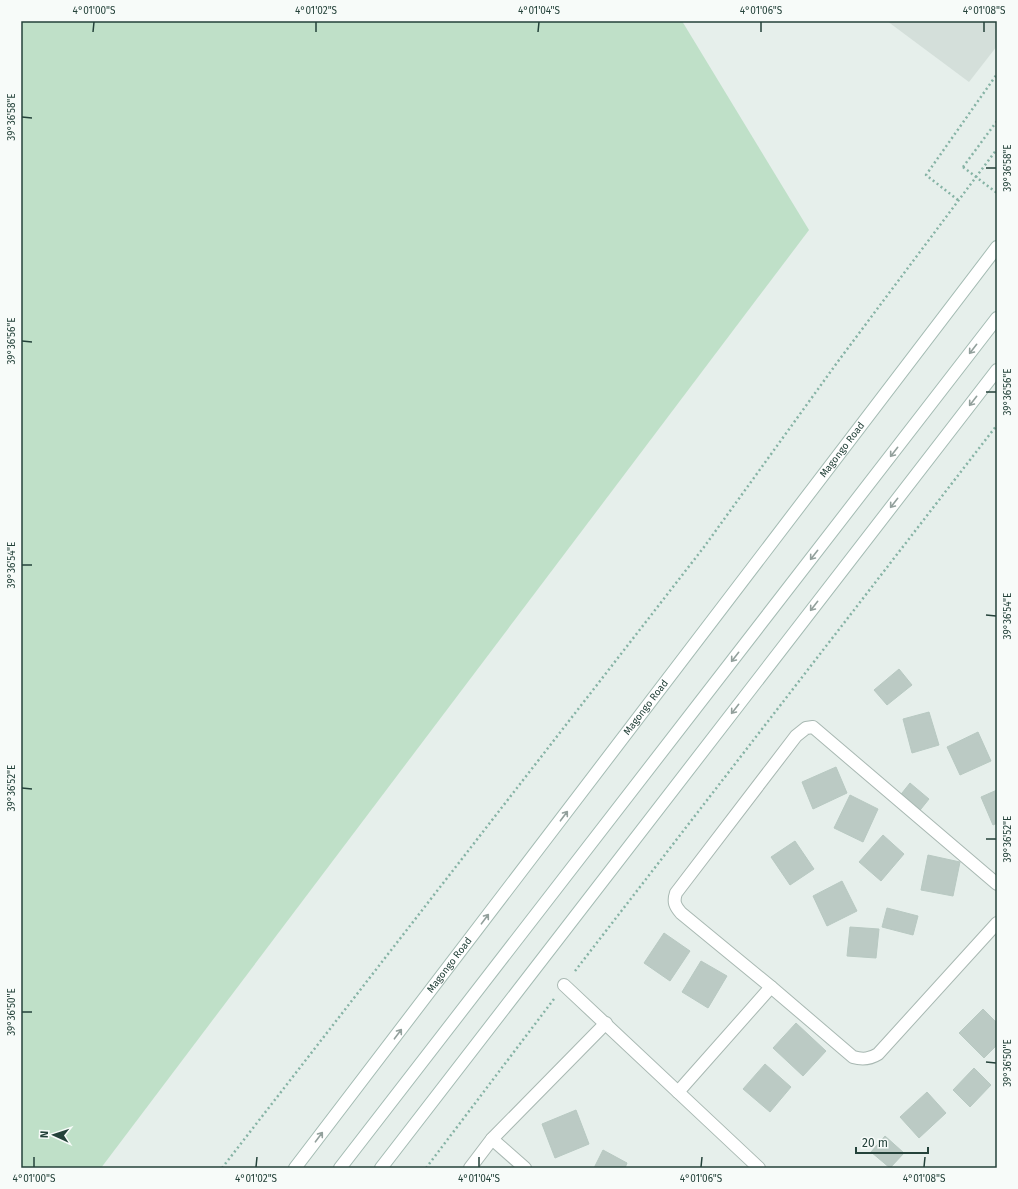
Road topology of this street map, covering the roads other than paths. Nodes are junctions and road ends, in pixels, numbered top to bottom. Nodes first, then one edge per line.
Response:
1 (997, 247) edge
2 (997, 318) edge
3 (997, 370) edge
4 (997, 884) edge
5 (997, 923) edge
6 (564, 985) road end
7 (771, 987) junction
8 (606, 1023) junction
9 (678, 1092) junction
10 (492, 1139) junction
11 (296, 1168) edge
12 (340, 1168) edge
13 (381, 1168) edge
14 (470, 1168) edge
15 (525, 1168) edge
16 (759, 1168) edge

11 -> 1 main road, Magongo Road
2 -> 12 main road
3 -> 13 main road
4 - 7 main road
5 - 7 main road
6 - 8 main road
7 - 9 main road
8 - 9 main road
8 - 10 main road
9 - 16 main road
10 - 14 main road
10 - 15 main road

